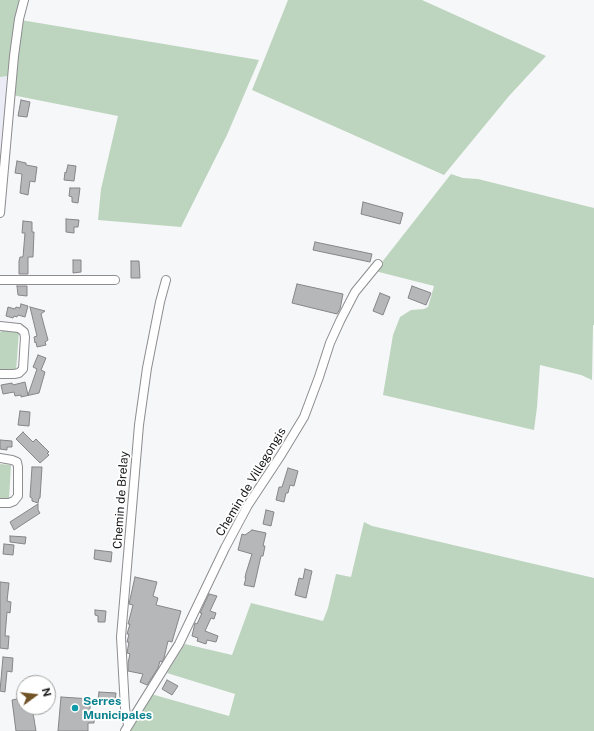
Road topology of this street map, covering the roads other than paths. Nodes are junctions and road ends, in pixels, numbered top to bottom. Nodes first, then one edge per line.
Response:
1 (24, 0) edge
2 (0, 213) edge
3 (378, 264) dead end
4 (0, 280) edge
5 (115, 280) dead end
6 (166, 280) dead end
7 (0, 326) edge
8 (0, 374) edge
9 (0, 458) edge
10 (0, 503) edge
11 (127, 728) edge

1 - 2 street
3 - 11 street, Chemin de Villegongis
4 - 5 street
6 - 11 street, Chemin de Brelay
7 - 8 street
9 - 10 street

